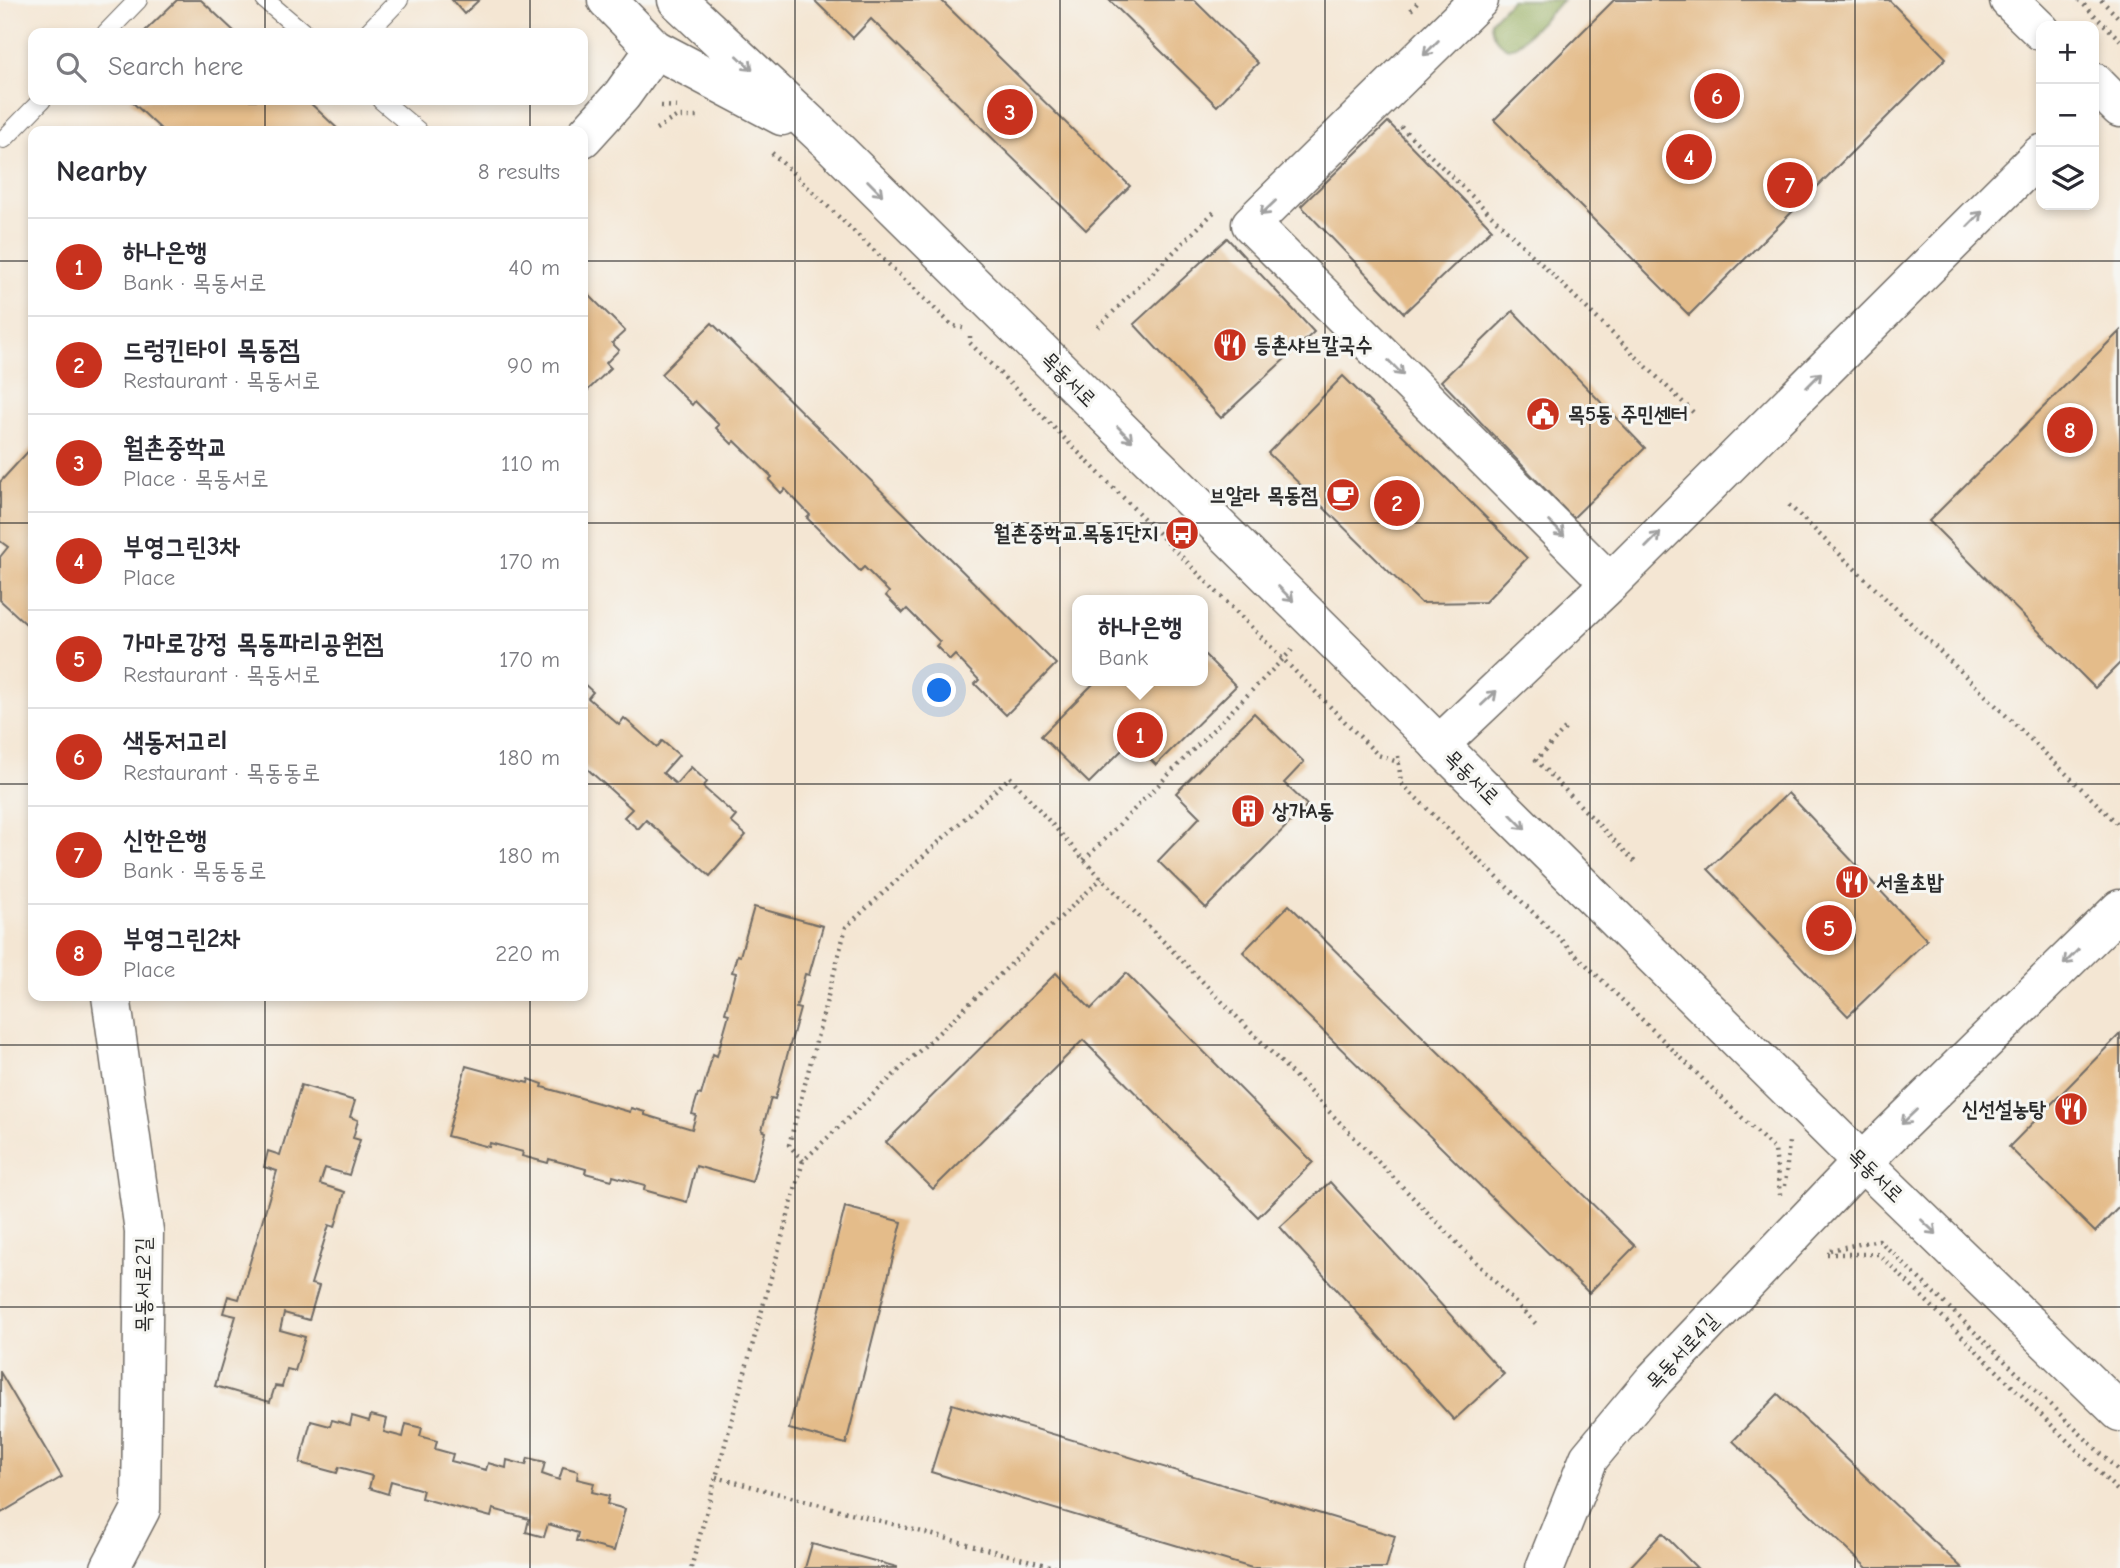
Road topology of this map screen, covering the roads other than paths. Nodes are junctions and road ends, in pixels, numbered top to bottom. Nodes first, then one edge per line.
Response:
1 (138, 0) edge
2 (265, 0) edge
3 (398, 0) edge
4 (607, 0) edge
5 (677, 0) edge
6 (1479, 0) edge
7 (2009, 0) edge
8 (700, 14) edge
9 (2036, 26) edge
10 (111, 28) edge
11 (298, 28) edge
12 (372, 28) edge
13 (655, 49) junction
14 (37, 105) edge
15 (387, 105) edge
16 (412, 126) edge
17 (588, 132) edge
18 (4, 139) dead end
19 (827, 140) junction
20 (2036, 159) edge
21 (1610, 583) junction
22 (1425, 756) junction
23 (2120, 909) edge
24 (112, 1001) edge
25 (1862, 1162) junction
26 (2120, 1412) edge
27 (110, 1568) edge
28 (1545, 1568) edge

1 - 10 lane
2 - 11 lane
3 - 12 lane
4 - 13 street, 목동서로
5 - 8 street, 목동서로
6 -> 21 street
7 - 9 street
8 -> 19 street, 목동서로
13 - 17 street
13 - 19 street, 목동서로
14 - 18 lane
15 - 16 lane
19 -> 22 street, 목동서로
21 -> 20 street
22 -> 21 street
22 -> 25 street, 목동서로
23 -> 25 street, 목동서로4길
24 - 27 street, 목동서로2길
25 -> 26 street, 목동서로
25 - 28 street, 목동서로4길

